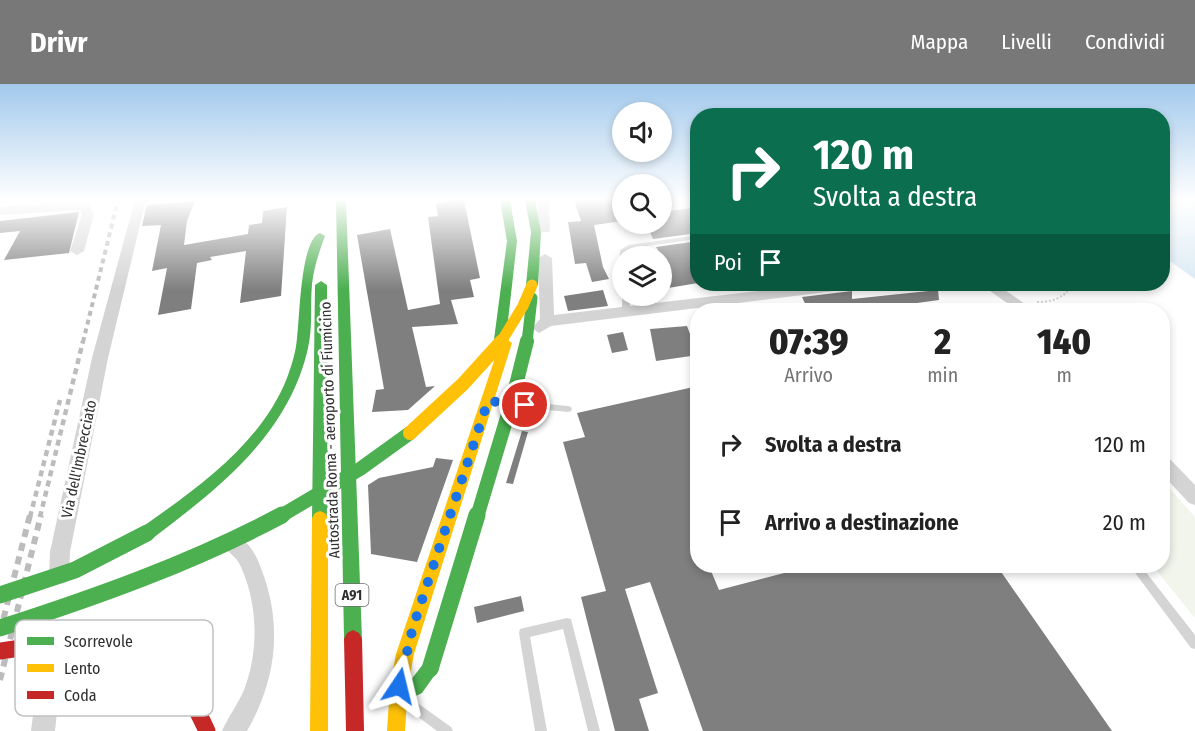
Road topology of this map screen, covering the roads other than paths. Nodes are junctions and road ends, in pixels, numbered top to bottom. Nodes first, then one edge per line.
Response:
1 (83, 230) edge
2 (133, 230) edge
3 (320, 230) edge
4 (342, 230) edge
5 (511, 230) edge
6 (525, 230) edge
7 (535, 230) edge
8 (544, 230) edge
9 (320, 236) junction
10 (690, 238) edge
11 (631, 246) edge
12 (77, 251) dead end
13 (532, 285) junction
14 (795, 291) edge
15 (999, 291) edge
16 (698, 303) edge
17 (1018, 303) edge
18 (690, 304) edge
19 (626, 306) edge
20 (626, 312) junction
21 (547, 321) junction
22 (499, 365) junction
23 (488, 401) junction
24 (568, 409) dead end
25 (1170, 470) edge
26 (1195, 497) edge
27 (1140, 573) edge
28 (58, 592) junction
29 (0, 595) edge
30 (24, 620) edge
31 (55, 620) edge
32 (15, 623) edge
33 (0, 628) edge
34 (1195, 644) edge
35 (15, 649) edge
36 (0, 651) edge
37 (398, 696) junction
38 (45, 716) edge
39 (200, 716) edge
40 (445, 730) edge
41 (43, 731) edge
42 (207, 731) edge
43 (234, 731) edge
44 (319, 731) edge
45 (355, 731) edge
46 (396, 731) edge
47 (541, 731) edge
48 (594, 731) edge

1 - 12 street
2 - 28 street, Via dell'Imbrecciato
3 - 9 main road, Autostrada Roma - aeroporto di Fiumicino / A91
4 - 45 main road, Autostrada Roma - aeroporto di Fiumicino / A91
5 - 22 main road
6 - 22 main road
7 - 13 main road
8 - 21 street
9 - 29 main road, bridge
9 - 44 main road, Autostrada Roma - aeroporto di Fiumicino / A91
10 - 11 lane
13 - 30 main road, bridge
13 - 37 main road, bridge
14 - 16 street
15 - 17 street
18 - 20 street
19 - 20 lane
20 - 21 street
21 - 22 street
22 - 23 main road
23 - 24 lane
23 - 37 main road
25 - 26 street
27 - 34 lane
28 - 31 street, Via dell'Imbrecciato
28 - 43 street
32 - 33 main road, bridge
35 - 36 main road, bridge
37 - 40 lane
37 - 46 main road
38 - 41 street, Via dell'Imbrecciato
39 - 42 main road, bridge
47 - 48 lane

